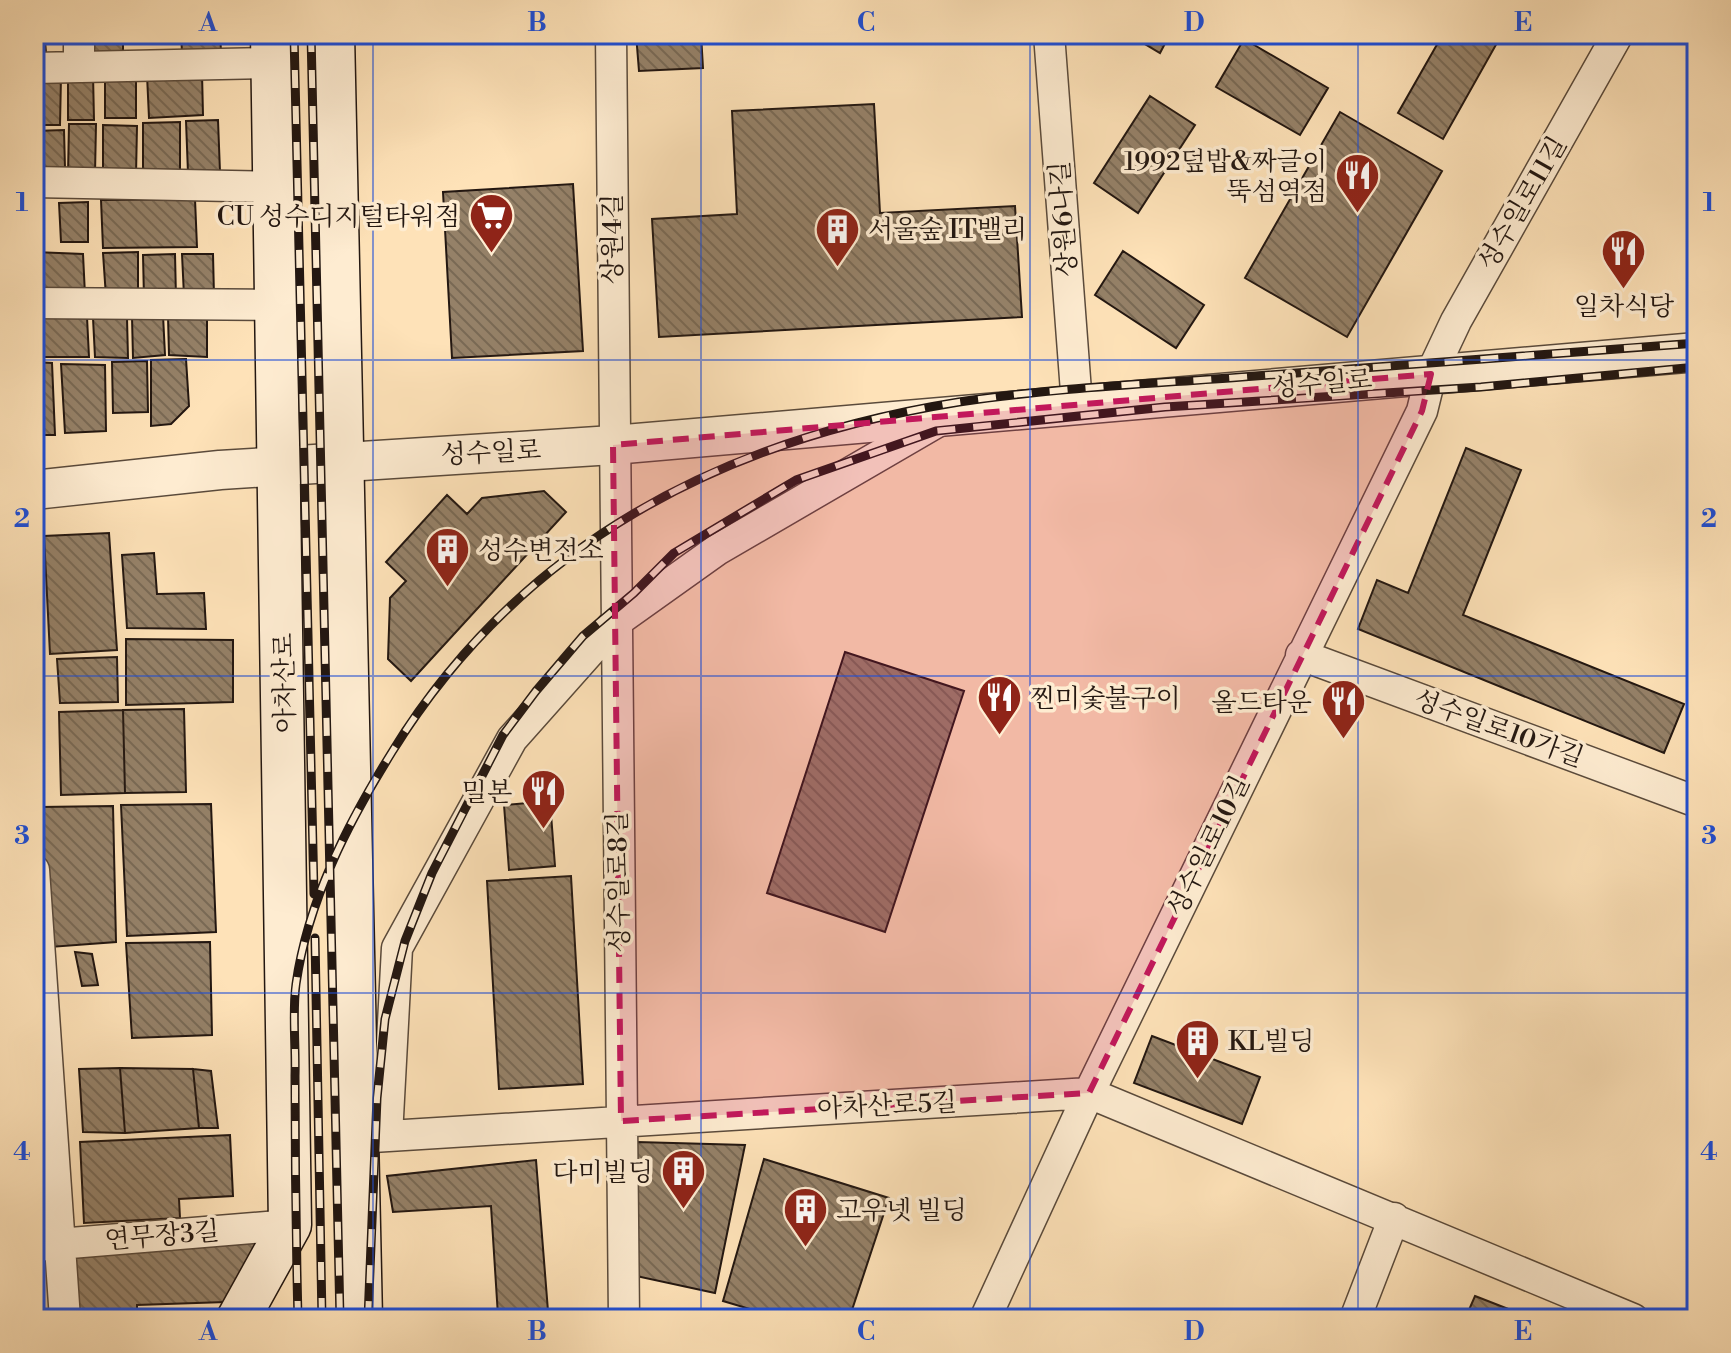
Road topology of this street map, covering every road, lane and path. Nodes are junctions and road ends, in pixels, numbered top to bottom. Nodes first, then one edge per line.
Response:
1 (79, 34) edge
2 (333, 34) edge
3 (611, 34) edge
4 (1049, 34) edge
5 (1618, 34) edge
6 (272, 48) edge
7 (79, 67) junction
8 (34, 68) edge
9 (34, 182) edge
10 (275, 187) junction
11 (34, 303) edge
12 (277, 305) junction
13 (1697, 352) edge
14 (1431, 374) junction
15 (1077, 405) junction
16 (947, 416) junction
17 (613, 445) junction
18 (340, 461) junction
19 (281, 466) junction
20 (34, 490) edge
21 (616, 622) junction
22 (1301, 655) junction
23 (1697, 802) edge
24 (34, 870) edge
25 (1089, 1093) junction
26 (621, 1121) junction
27 (371, 1137) junction
28 (1394, 1218) junction
29 (290, 1225) junction
30 (48, 1244) edge
31 (65, 1319) edge
32 (238, 1319) edge
33 (361, 1319) edge
34 (624, 1319) edge
35 (985, 1319) edge
36 (1355, 1319) edge
37 (1633, 1319) edge

1 - 7 street
2 - 18 main road
3 - 17 street, 상원4길
4 - 15 street, 상원6나길
5 - 14 street, 성수일로11길
6 - 7 street
6 - 10 main road, 아차산로
7 - 8 street
9 - 10 street
10 - 12 main road, 아차산로
11 - 12 street
12 - 19 main road, 아차산로
13 - 14 street, 성수일로
14 - 15 street, 성수일로
14 - 22 street, 성수일로10길
15 - 16 street, 성수일로
16 - 17 street, 성수일로
16 - 21 street, 성수일로
17 - 18 street, 성수일로
17 - 21 street, 성수일로8길
18 - 19 street, 성수일로
18 - 27 main road
19 - 20 street, 성수일로
19 - 29 main road, 아차산로
21 - 26 street, 성수일로8길
21 - 27 street
22 - 23 street, 성수일로10가길
22 - 25 street, 성수일로10길
24 - 30 street
25 - 26 street, 아차산로5길
25 - 28 street, 아차산로5길
25 - 35 street, 성수일로10길
26 - 27 street, 아차산로5길
26 - 34 street, 성수일로8길
27 - 33 main road
28 - 36 street
28 - 37 street, 아차산로5길
29 - 30 street, 연무장3길
29 - 32 main road, 아차산로
30 - 31 street

